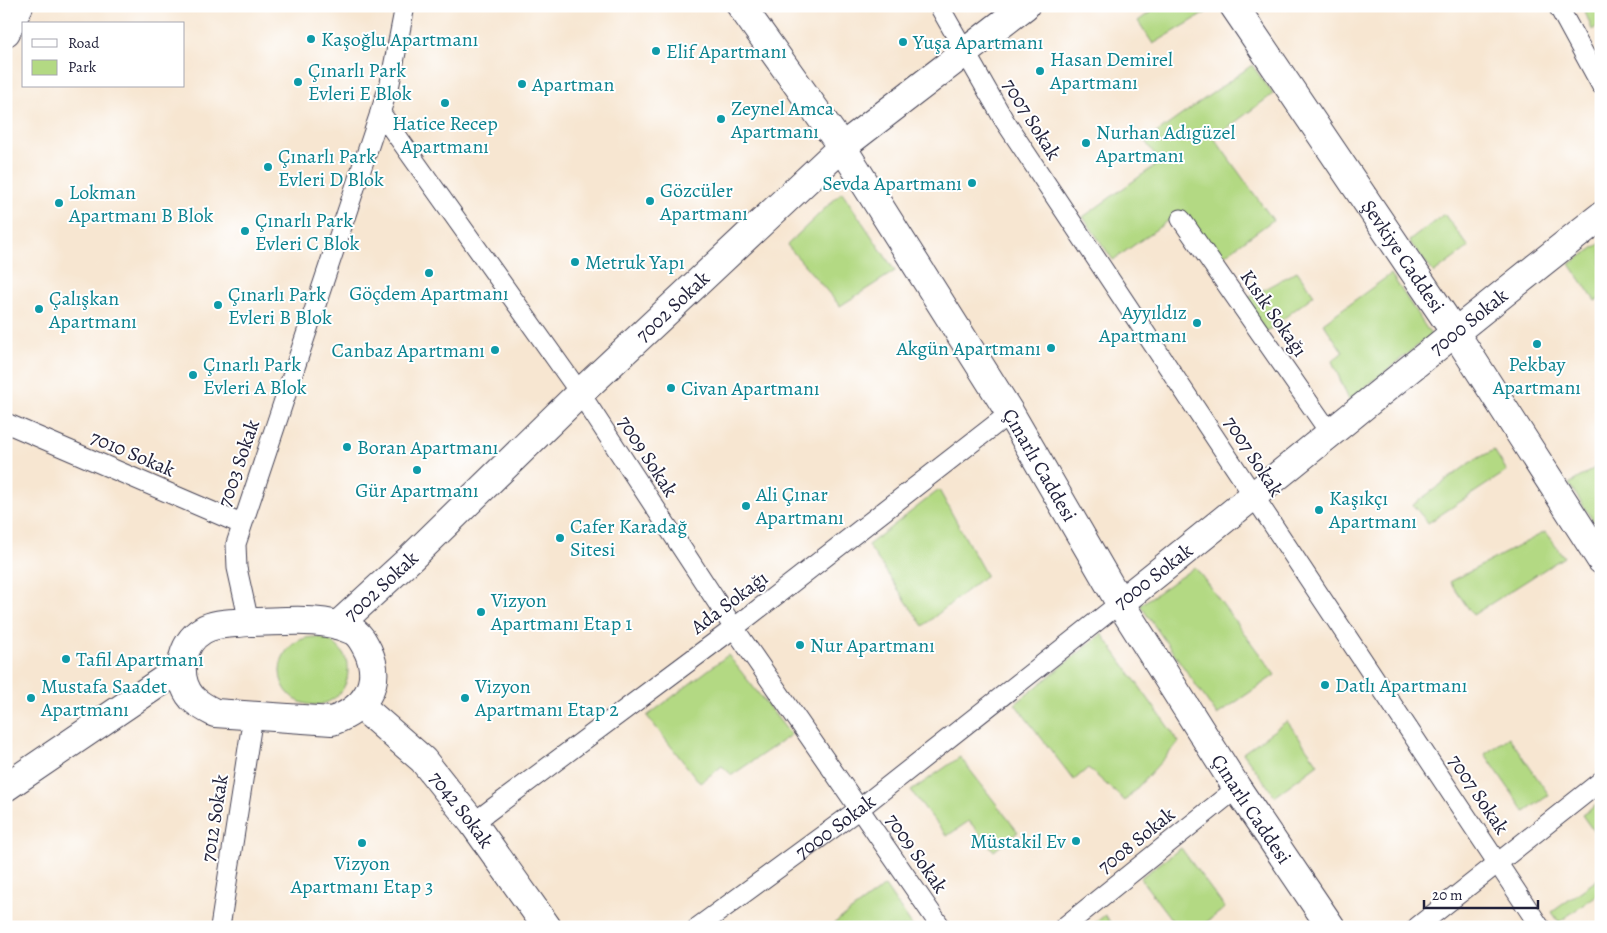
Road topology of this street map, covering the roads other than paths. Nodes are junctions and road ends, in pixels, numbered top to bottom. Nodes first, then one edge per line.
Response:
1 (19, 6) edge
2 (405, 6) edge
3 (741, 6) edge
4 (940, 6) edge
5 (1025, 6) edge
6 (1234, 6) edge
7 (1558, 6) edge
8 (6, 32) edge
9 (966, 51) junction
10 (1601, 86) edge
11 (380, 112) junction
12 (842, 147) junction
13 (1601, 216) edge
14 (1181, 219) dead end
15 (1454, 331) junction
16 (580, 393) junction
17 (1010, 413) junction
18 (6, 423) edge
19 (1330, 433) junction
20 (1254, 497) junction
21 (242, 524) junction
22 (1601, 560) edge
23 (1120, 603) junction
24 (249, 622) junction
25 (338, 625) junction
26 (734, 628) junction
27 (181, 668) junction
28 (360, 706) junction
29 (254, 716) junction
30 (1601, 781) edge
31 (6, 787) edge
32 (1237, 788) junction
33 (859, 808) junction
34 (473, 823) junction
35 (1498, 863) junction
36 (220, 927) edge
37 (547, 927) edge
38 (698, 927) edge
39 (941, 927) edge
40 (1064, 927) edge
41 (1331, 927) edge
42 (1416, 927) edge
43 (1540, 927) edge

1 - 8 street
2 - 11 lane, 7003 Sokak
3 - 12 street, Çınarlı Caddesi
4 - 9 lane, 7007 Sokak
5 - 9 street, 7002 Sokak
6 - 15 street, Şevkiye Caddesi
7 - 10 lane
9 - 12 street, 7002 Sokak
9 - 20 lane, 7007 Sokak
11 - 16 lane, 7009 Sokak
11 - 21 lane, 7003 Sokak
12 - 16 street, 7002 Sokak
12 - 17 street, Çınarlı Caddesi
13 - 15 street, 7000 Sokak
14 - 19 lane, Kısık Sokağı
15 - 19 street, 7000 Sokak
15 - 22 street, Şevkiye Caddesi
16 - 25 street, 7002 Sokak
16 - 26 lane, 7009 Sokak
17 - 23 street, Çınarlı Caddesi
17 - 26 lane, Ada Sokağı
18 - 21 lane, 7010 Sokak
19 - 20 street, 7000 Sokak
20 - 23 street, 7000 Sokak
20 - 35 lane, 7007 Sokak
21 - 24 lane, 7003 Sokak
23 - 32 street, Çınarlı Caddesi
23 - 33 lane, 7000 Sokak
24 - 25 street
24 - 27 street
25 - 28 street
26 - 33 lane, 7009 Sokak
26 - 34 lane, Ada Sokağı
27 - 29 street
27 - 31 street
28 - 29 street
28 - 34 street, 7042 Sokak
29 - 36 lane, 7012 Sokak
30 - 35 lane
32 - 40 lane, 7008 Sokak
32 - 41 street, Çınarlı Caddesi
33 - 38 lane, 7000 Sokak
33 - 39 lane, 7009 Sokak
34 - 37 street, 7042 Sokak
35 - 42 lane
35 - 43 lane, 7007 Sokak

